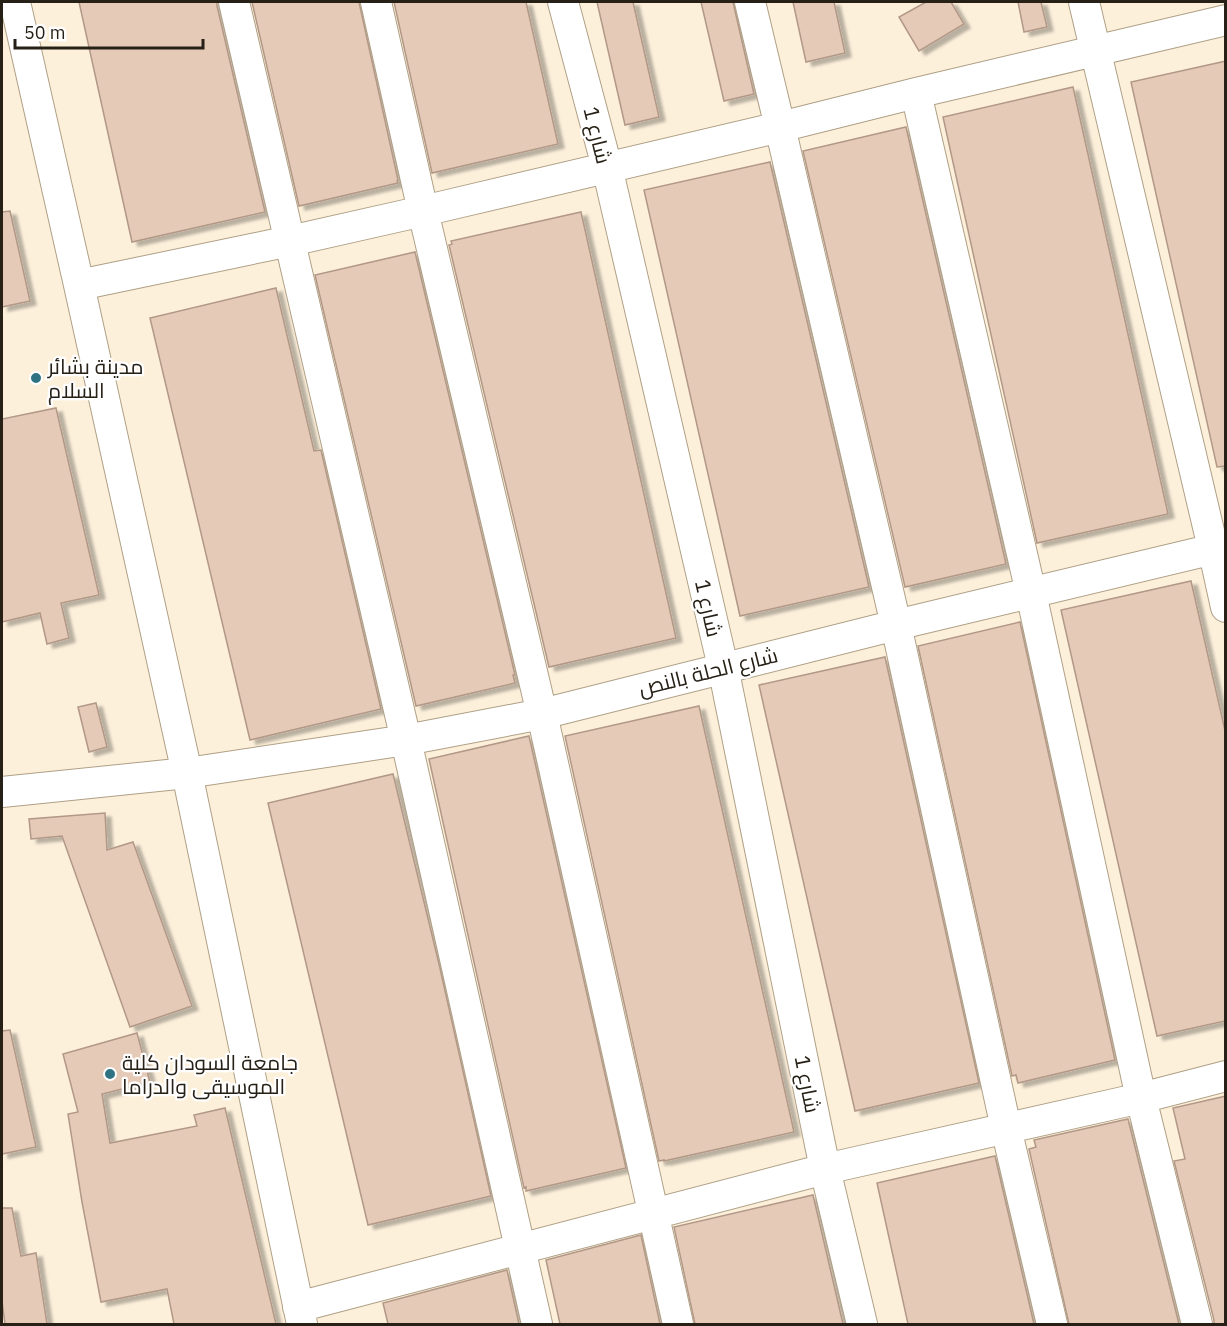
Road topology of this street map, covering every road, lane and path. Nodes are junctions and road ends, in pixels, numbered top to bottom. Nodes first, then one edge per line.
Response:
1 (15, 2) edge
2 (234, 2) edge
3 (376, 2) edge
4 (563, 2) edge
5 (750, 2) edge
6 (1084, 2) edge
7 (1226, 20) edge
8 (1097, 51) junction
9 (916, 93) junction
10 (780, 127) junction
11 (606, 167) junction
12 (423, 211) junction
13 (290, 241) junction
14 (79, 285) junction
15 (1219, 547) edge
16 (1031, 592) junction
17 (1226, 607) edge
18 (896, 625) junction
19 (723, 667) junction
20 (542, 714) junction
21 (406, 740) junction
22 (187, 773) junction
23 (2, 792) edge
24 (1226, 1077) edge
25 (1141, 1098) junction
26 (1006, 1128) junction
27 (825, 1169) junction
28 (654, 1215) junction
29 (519, 1248) junction
30 (300, 1316) edge
31 (537, 1324) edge
32 (678, 1324) edge
33 (862, 1324) edge
34 (1052, 1324) edge
35 (1197, 1324) edge

1 - 14 street
2 - 13 street
3 - 12 street
4 - 11 street, شارع 1
5 - 10 street
6 - 8 street
7 - 8 street
8 - 9 street
8 - 15 street
9 - 10 street
9 - 16 street
10 - 11 street
10 - 18 street
11 - 12 street
11 - 19 street, شارع 1
12 - 13 street
12 - 20 street
13 - 14 street
13 - 21 street
14 - 22 street
15 - 16 street, شارع الحلة بالنص
15 - 17 street
16 - 18 street, شارع الحلة بالنص
16 - 25 street
18 - 19 street, شارع الحلة بالنص
18 - 26 street
19 - 20 street, شارع الحلة بالنص
19 - 27 street, شارع 1
20 - 21 street, شارع الحلة بالنص
20 - 28 street
21 - 22 street, شارع الحلة بالنص
21 - 29 street
22 - 23 street, شارع الحلة بالنص
22 - 30 street
24 - 25 street
25 - 26 street
25 - 35 street
26 - 27 street
26 - 34 street
27 - 28 street
27 - 33 street, شارع 1
28 - 29 street
28 - 32 street
29 - 30 street
29 - 31 street

